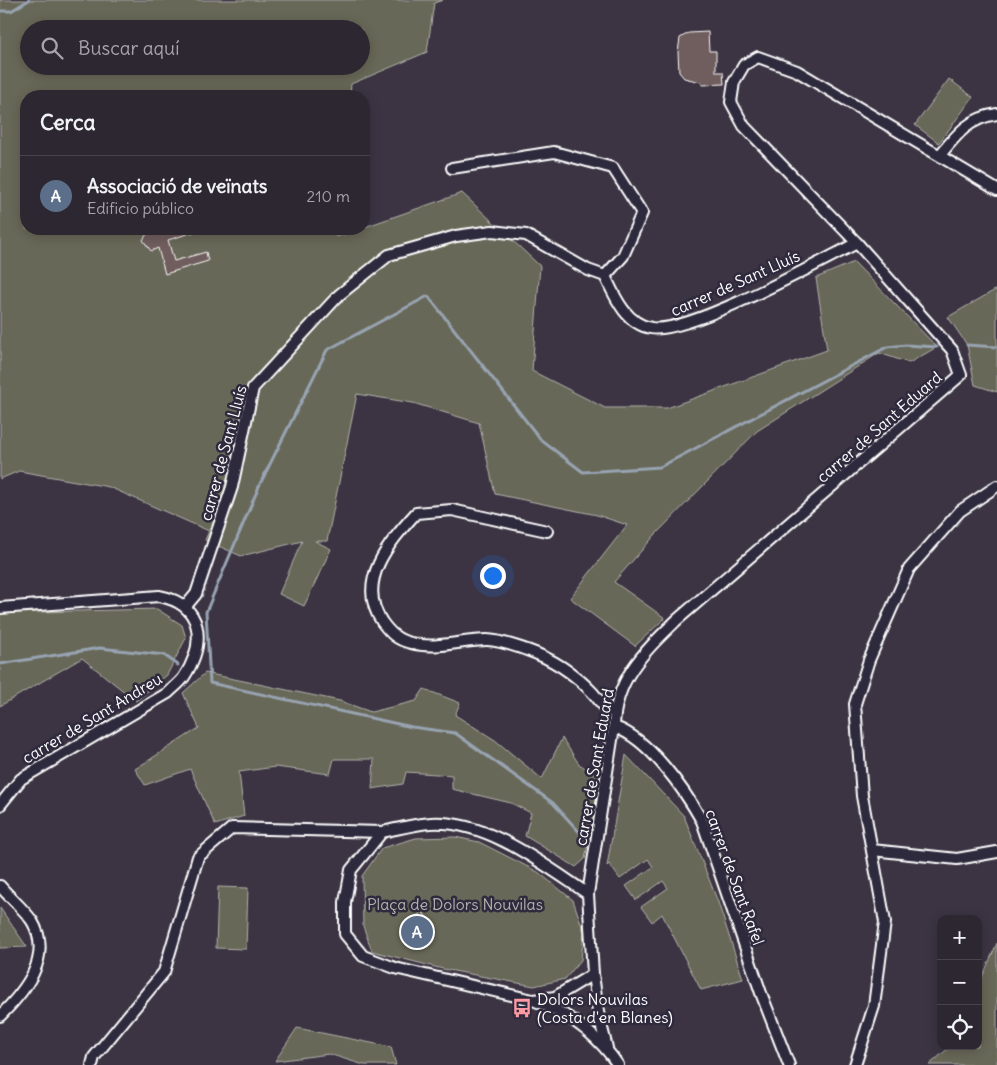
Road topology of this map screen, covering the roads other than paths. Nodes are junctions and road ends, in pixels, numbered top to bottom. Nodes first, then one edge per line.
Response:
1 (997, 114) edge
2 (940, 155) junction
3 (452, 168) dead end
4 (997, 190) edge
5 (857, 243) junction
6 (605, 276) junction
7 (997, 486) edge
8 (547, 531) dead end
9 (186, 606) junction
10 (0, 608) edge
11 (614, 713) junction
12 (614, 727) junction
13 (0, 805) edge
14 (382, 832) junction
15 (872, 850) junction
16 (997, 852) edge
17 (0, 886) edge
18 (588, 894) junction
19 (592, 974) junction
20 (533, 1000) junction
21 (0, 1016) edge
22 (607, 1048) junction
23 (92, 1065) edge
24 (618, 1065) edge
25 (789, 1065) edge
26 (855, 1065) edge

1 - 2 street
2 - 4 street, carrer de Sant Eduard
2 - 5 street, carrer de Sant Eduard
3 - 6 street
5 - 6 street, carrer de Sant Lluís
5 - 11 street, carrer de Sant Eduard
6 - 9 street, carrer de Sant Lluís
7 - 15 street
8 - 11 street
9 - 10 street
9 - 13 street, carrer de Sant Andreu
11 - 12 street, carrer de Sant Eduard
12 - 18 street, carrer de Sant Eduard
12 - 25 street, carrer de Sant Rafel
14 - 18 street
14 - 20 street
14 - 23 street
15 - 16 street
15 - 26 street
17 - 21 street
18 - 19 street
19 - 20 street
19 - 22 street
20 - 22 street
22 - 24 street

